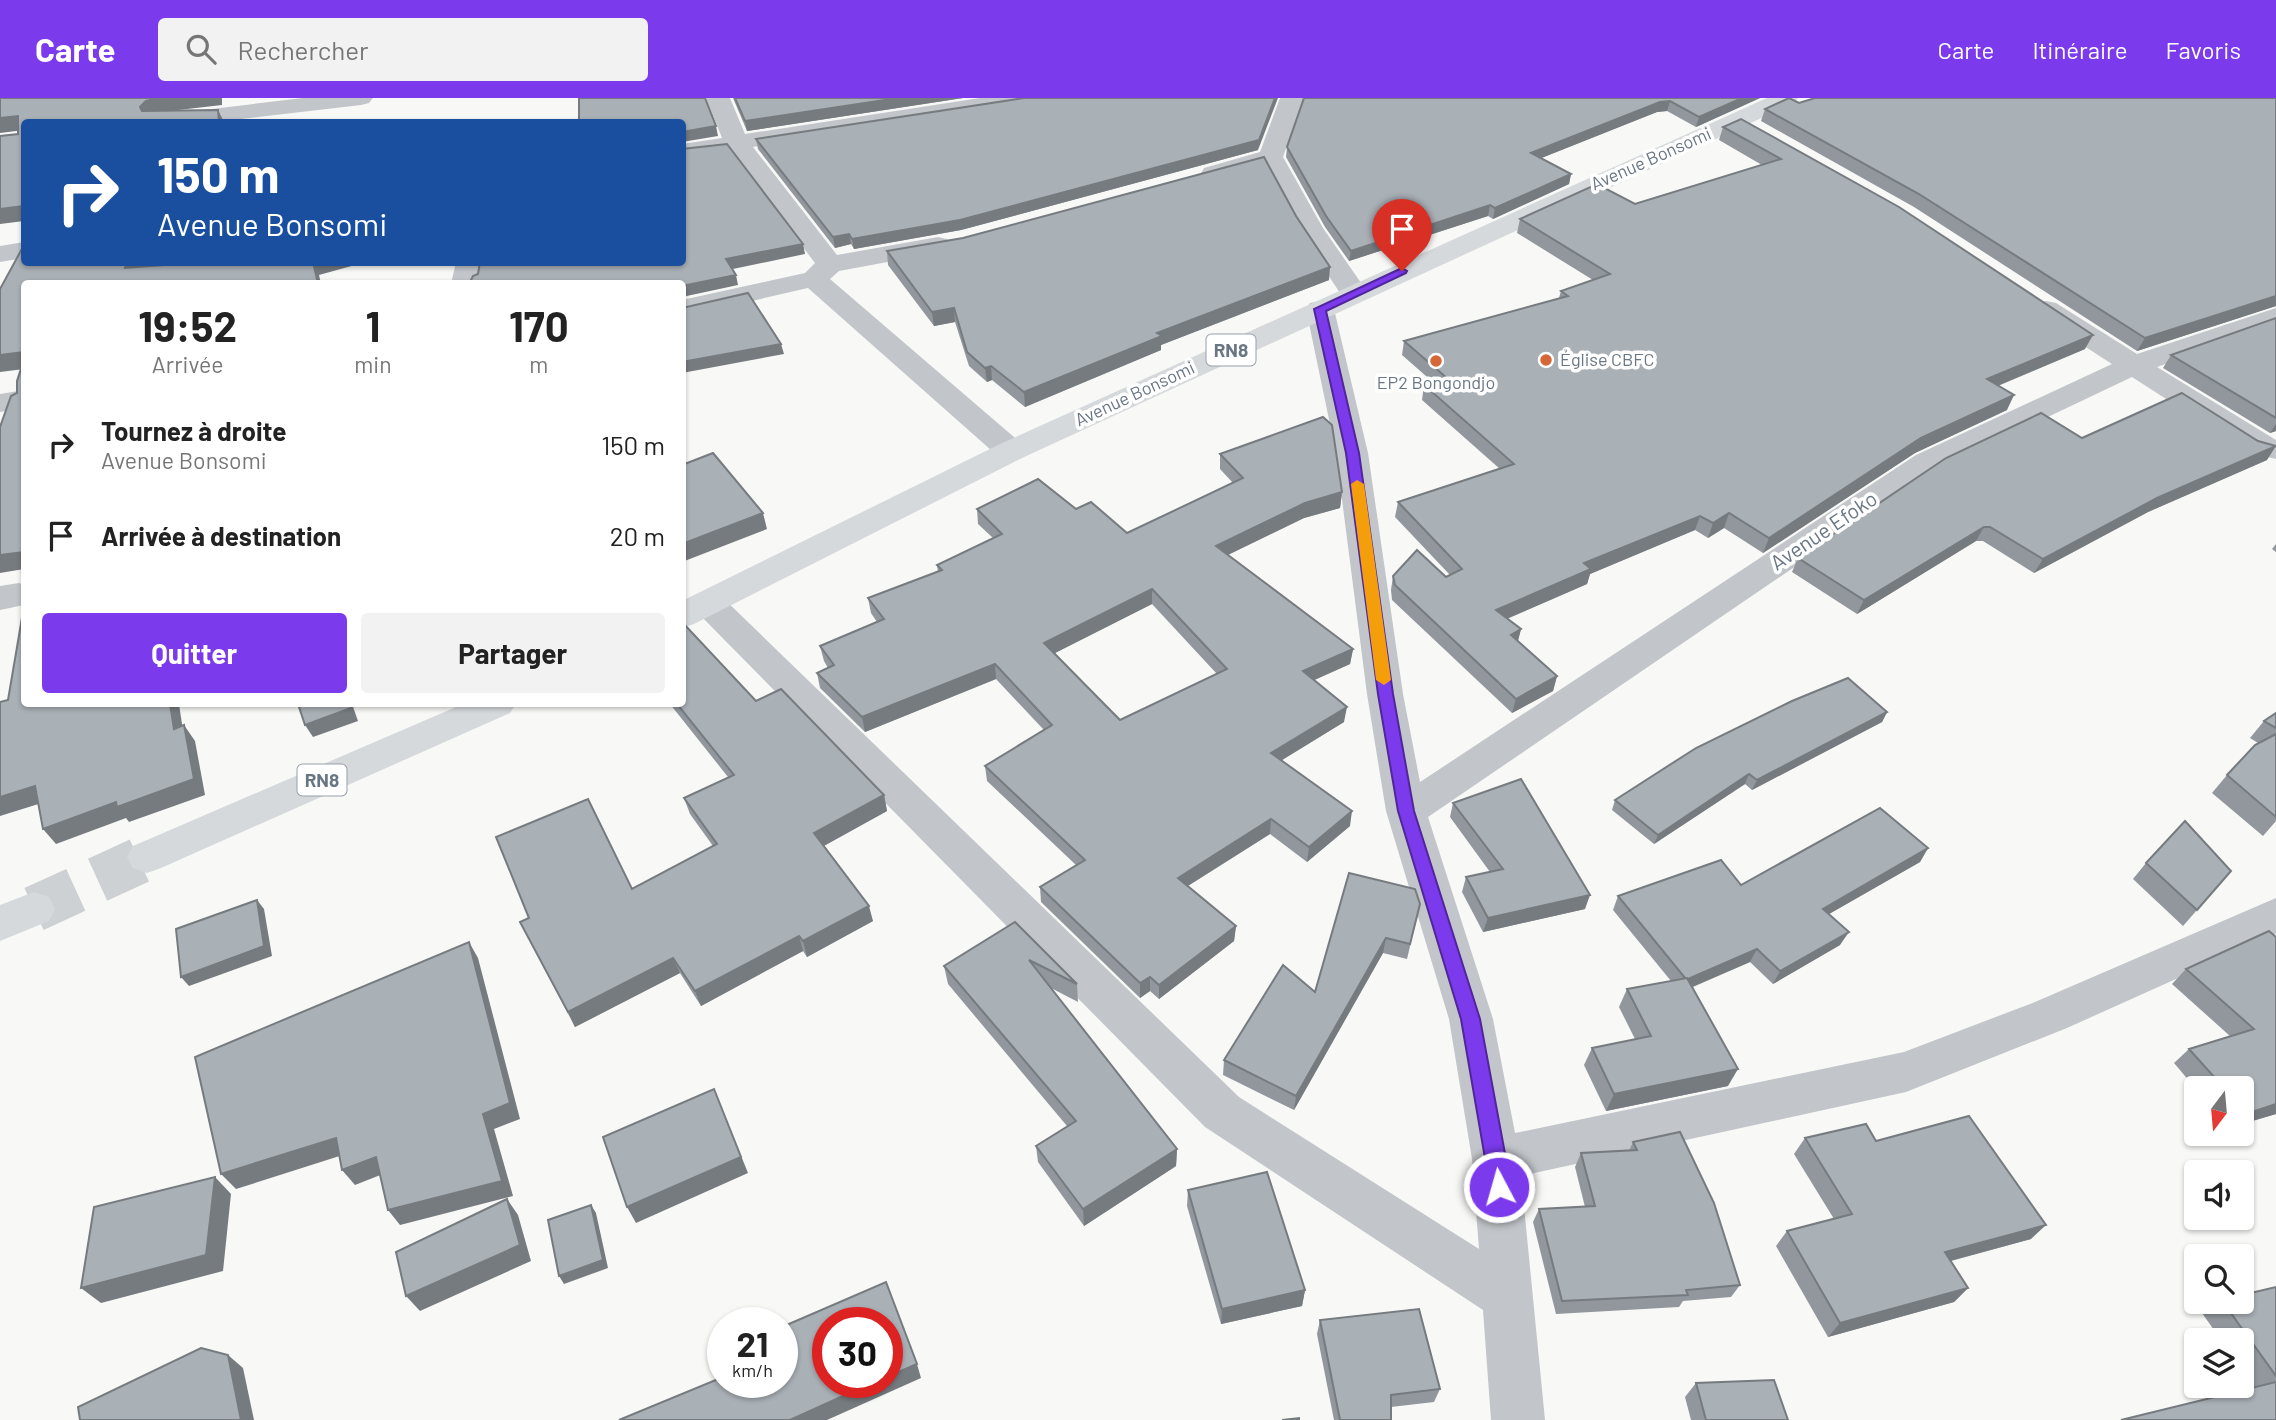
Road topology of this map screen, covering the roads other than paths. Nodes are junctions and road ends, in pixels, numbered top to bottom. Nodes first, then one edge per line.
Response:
1 (361, 98) edge
2 (718, 98) edge
3 (1025, 98) edge
4 (1292, 98) edge
5 (1786, 98) edge
6 (186, 119) edge
7 (736, 142) junction
8 (686, 150) edge
9 (1271, 156) junction
10 (1191, 178) edge
11 (964, 241) edge
12 (21, 250) edge
13 (0, 254) edge
14 (822, 272) junction
15 (1354, 293) junction
16 (2024, 295) edge
17 (686, 308) edge
18 (1320, 309) junction
19 (2276, 316) edge
20 (2134, 365) junction
21 (21, 400) edge
22 (0, 403) edge
23 (2276, 450) edge
24 (1011, 451) junction
25 (696, 610) edge
26 (486, 707) edge
27 (1406, 811) junction
28 (147, 857) tunnel mouth
29 (2276, 915) edge
30 (1496, 1159) junction
31 (1508, 1297) junction
32 (1518, 1420) edge

1 - 6 street
2 - 7 street
3 - 7 street
4 - 9 street
5 - 15 main road, Avenue Bonsomi / RN8
7 - 8 street
7 - 14 street
9 - 10 street
9 - 15 street
11 - 14 street
12 - 13 street
14 - 17 street
14 - 24 street
15 - 18 main road, Avenue Bonsomi / RN8
16 - 20 street
18 - 24 main road, Avenue Bonsomi / RN8
18 - 27 street
19 - 20 street, Avenue Efoko
20 - 23 street
20 - 27 street, Avenue Efoko
21 - 22 street
24 - 25 main road, Avenue Bonsomi / RN8
25 - 31 street
26 - 28 main road, RN8
27 - 30 street
29 - 30 street
30 - 31 street
31 - 32 street

